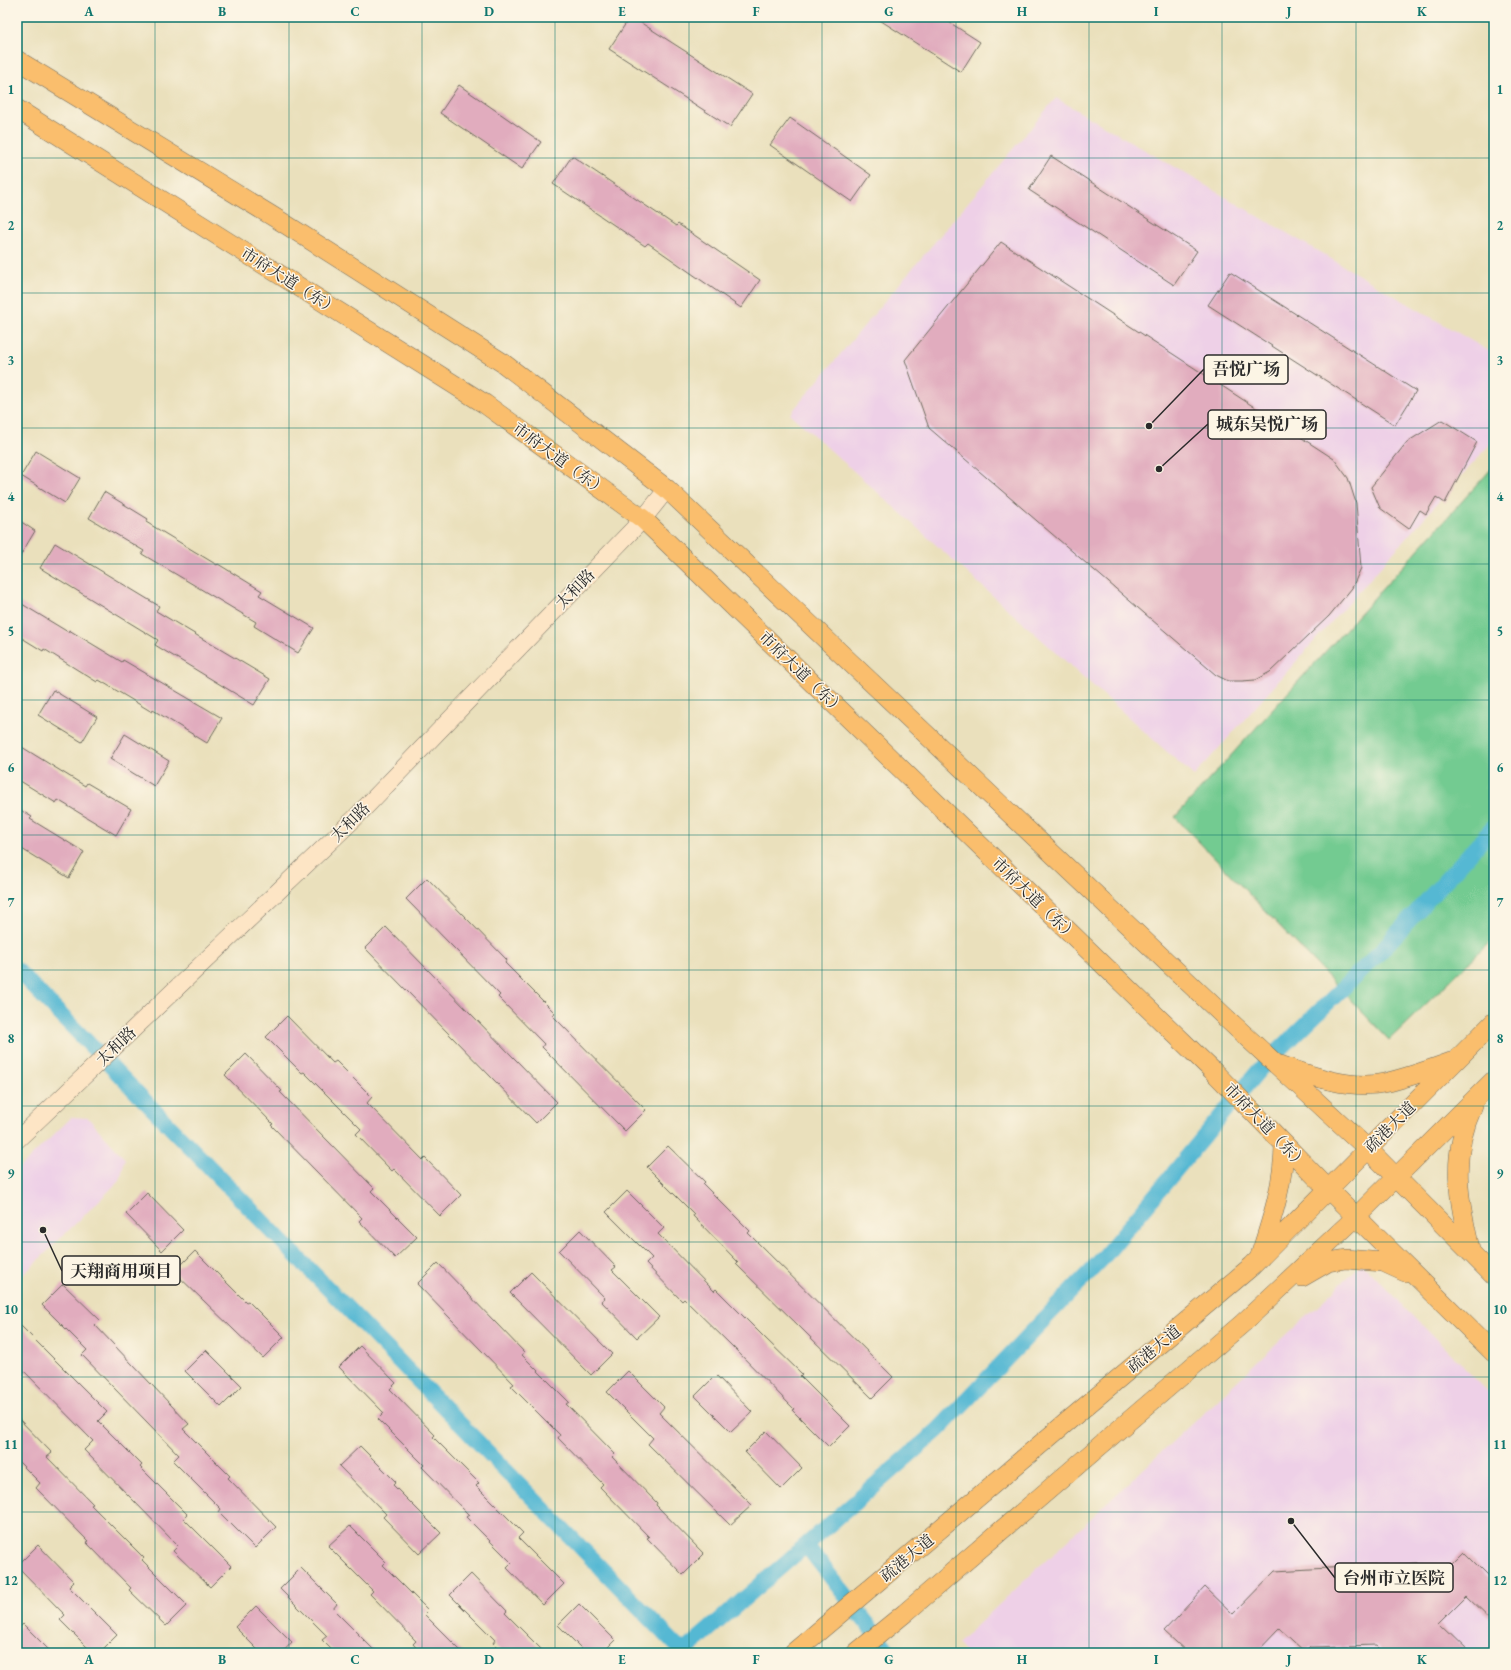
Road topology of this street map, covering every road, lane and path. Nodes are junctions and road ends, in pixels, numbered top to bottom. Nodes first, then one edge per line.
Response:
1 (17, 60) edge
2 (17, 109) edge
3 (667, 489) junction
4 (643, 519) junction
5 (1494, 1022) edge
6 (1456, 1060) junction
7 (1274, 1062) junction
8 (1494, 1080) edge
9 (1477, 1097) junction
10 (17, 1140) edge
11 (1284, 1144) junction
12 (1368, 1149) junction
13 (1396, 1177) junction
14 (1328, 1190) junction
15 (1356, 1217) junction
16 (1471, 1253) junction
17 (1258, 1260) junction
18 (1494, 1276) edge
19 (1418, 1278) junction
20 (1278, 1290) junction
21 (1494, 1354) edge
22 (793, 1653) edge
23 (856, 1653) edge

1 - 3 main road
2 - 4 main road, 市府大道（东）
3 - 4 street, 太和路
3 - 7 main road
4 - 10 street, 太和路
4 - 11 main road, 市府大道（东）
5 - 6 main road, 疏港大道
6 - 7 main road
6 - 12 main road, 疏港大道
7 - 12 main road
8 - 9 main road
9 - 13 main road
9 - 16 main road
11 - 14 main road, 市府大道（东）
11 - 17 main road
12 - 13 main road
12 - 14 main road, 疏港大道
13 - 15 main road
13 - 16 main road
14 - 15 main road, 市府大道（东）
14 - 17 main road, 疏港大道
15 - 19 main road, 市府大道（东）
15 - 20 main road
16 - 18 main road
17 - 22 main road, 疏港大道
19 - 20 main road
19 - 21 main road, 市府大道（东）
20 - 23 main road

